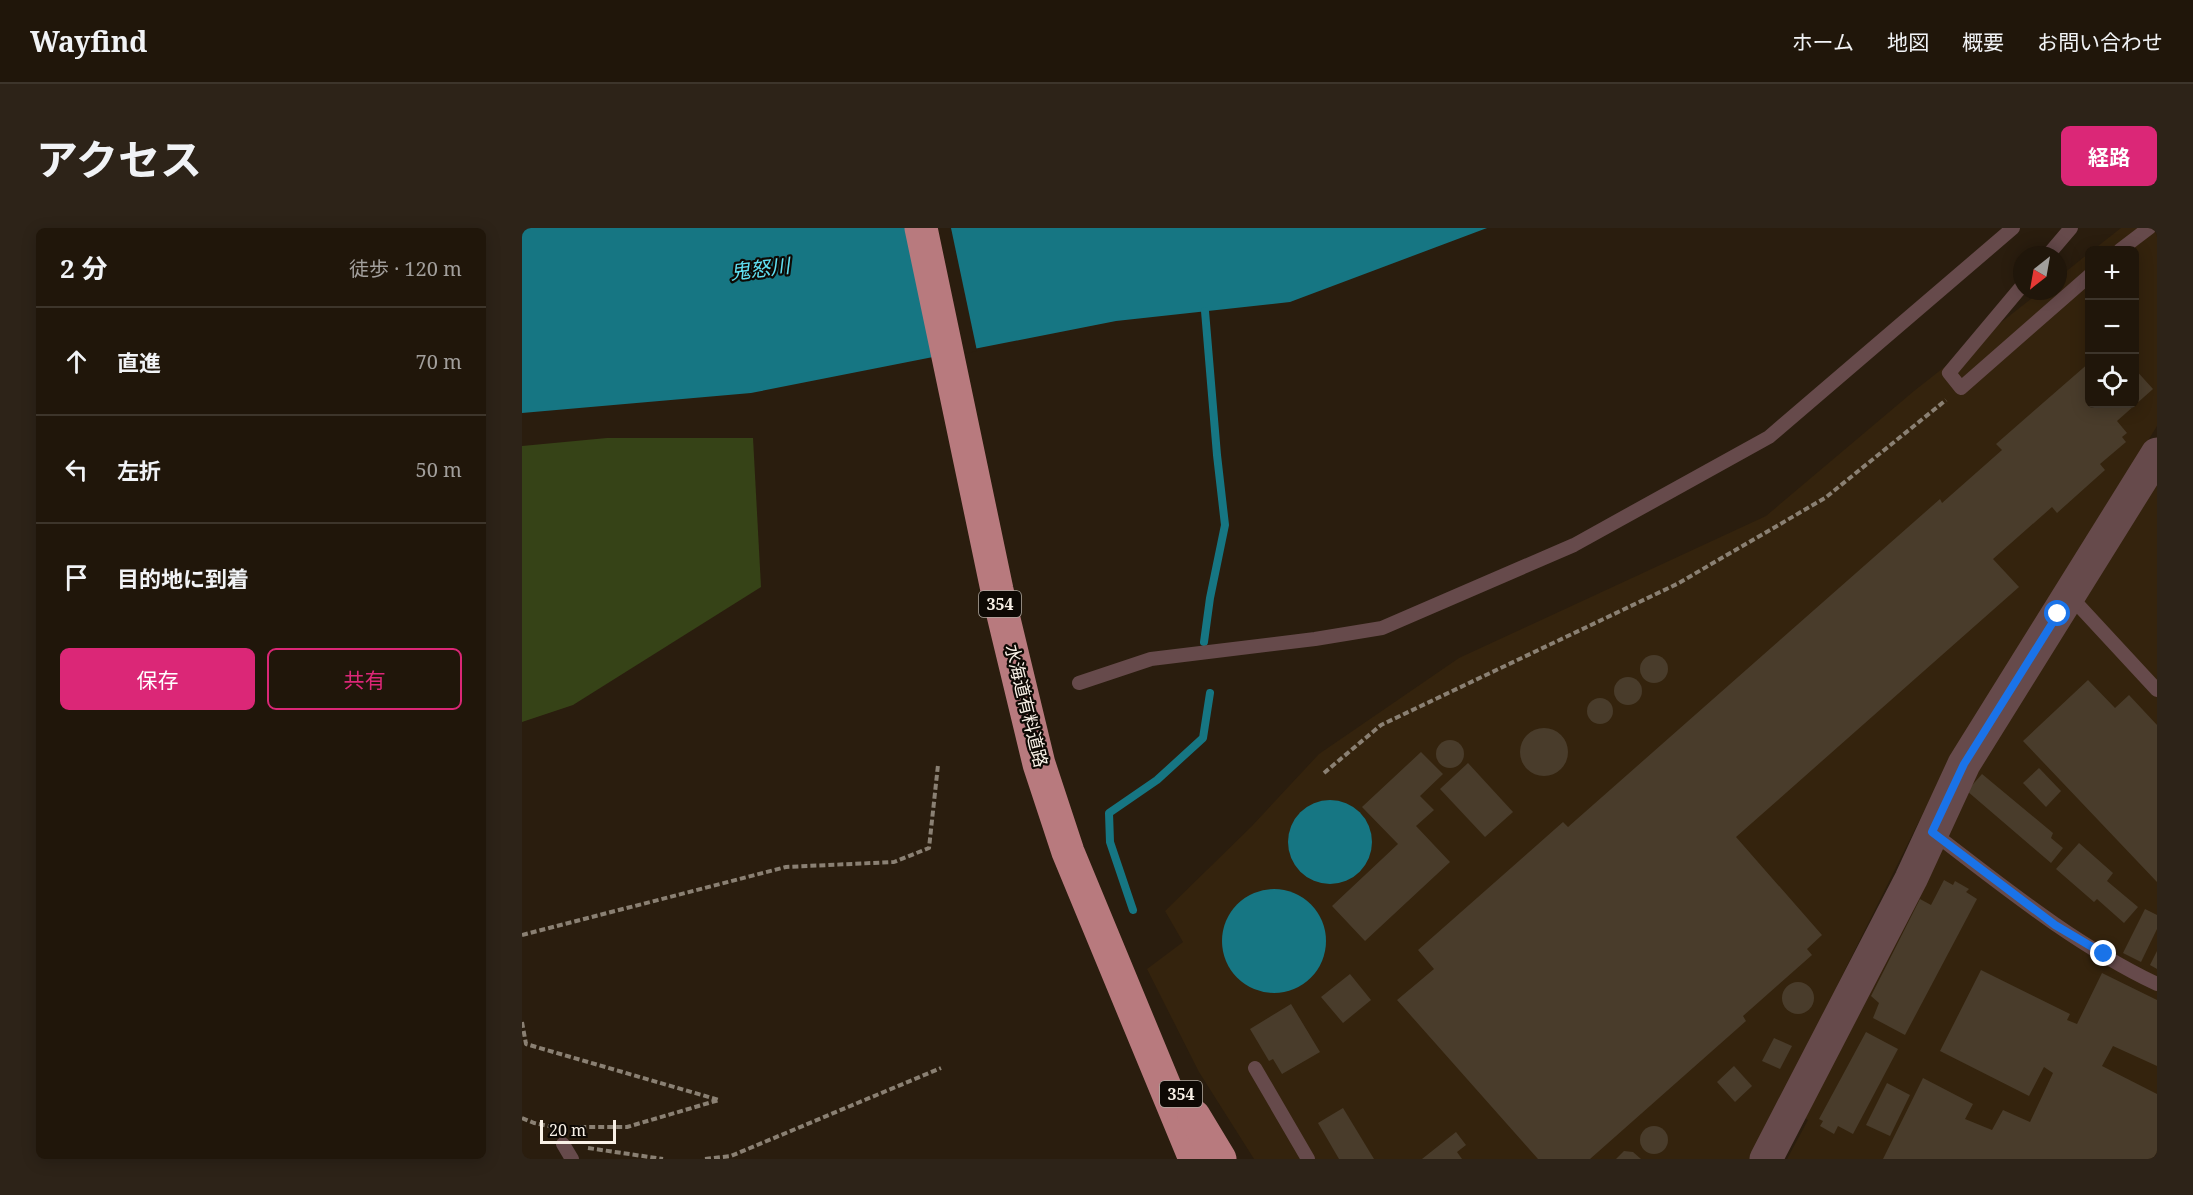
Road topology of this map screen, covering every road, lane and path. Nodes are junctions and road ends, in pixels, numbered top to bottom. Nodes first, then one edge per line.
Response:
1 (921, 228) edge
2 (2013, 228) edge
3 (2071, 228) edge
4 (2150, 228) edge
5 (2056, 246) edge
6 (2125, 246) edge
7 (2085, 279) edge
8 (2013, 297) edge
9 (1960, 388) junction
10 (2157, 454) edge
11 (2069, 595) junction
12 (1079, 683) dead end
13 (2157, 690) edge
14 (938, 765) dead end
15 (1324, 773) dead end
16 (1932, 832) junction
17 (522, 935) edge
18 (2157, 984) edge
19 (522, 1022) edge
20 (1142, 1030) junction
21 (941, 1068) dead end
22 (1255, 1068) dead end
23 (522, 1118) edge
24 (559, 1127) dead end
25 (570, 1127) dead end
26 (563, 1144) joint
27 (572, 1159) edge
28 (663, 1159) edge
29 (705, 1159) edge
30 (1195, 1159) edge
31 (1220, 1159) edge
32 (1308, 1159) edge
33 (1766, 1159) edge

1 - 20 highway, 水海道有料道路 / 354
2 - 12 lane
3 - 5 lane
4 - 6 lane
7 - 9 lane
8 - 9 lane
9 - 15 path
10 - 11 street
11 - 13 lane
11 - 16 street
14 - 17 path
16 - 18 lane
16 - 33 street
19 - 25 path
20 - 30 highway, 水海道有料道路 / 354
20 - 31 highway, 水海道有料道路 / 354
21 - 29 path
22 - 32 lane
23 - 24 path
26 - 27 lane
26 - 28 path

